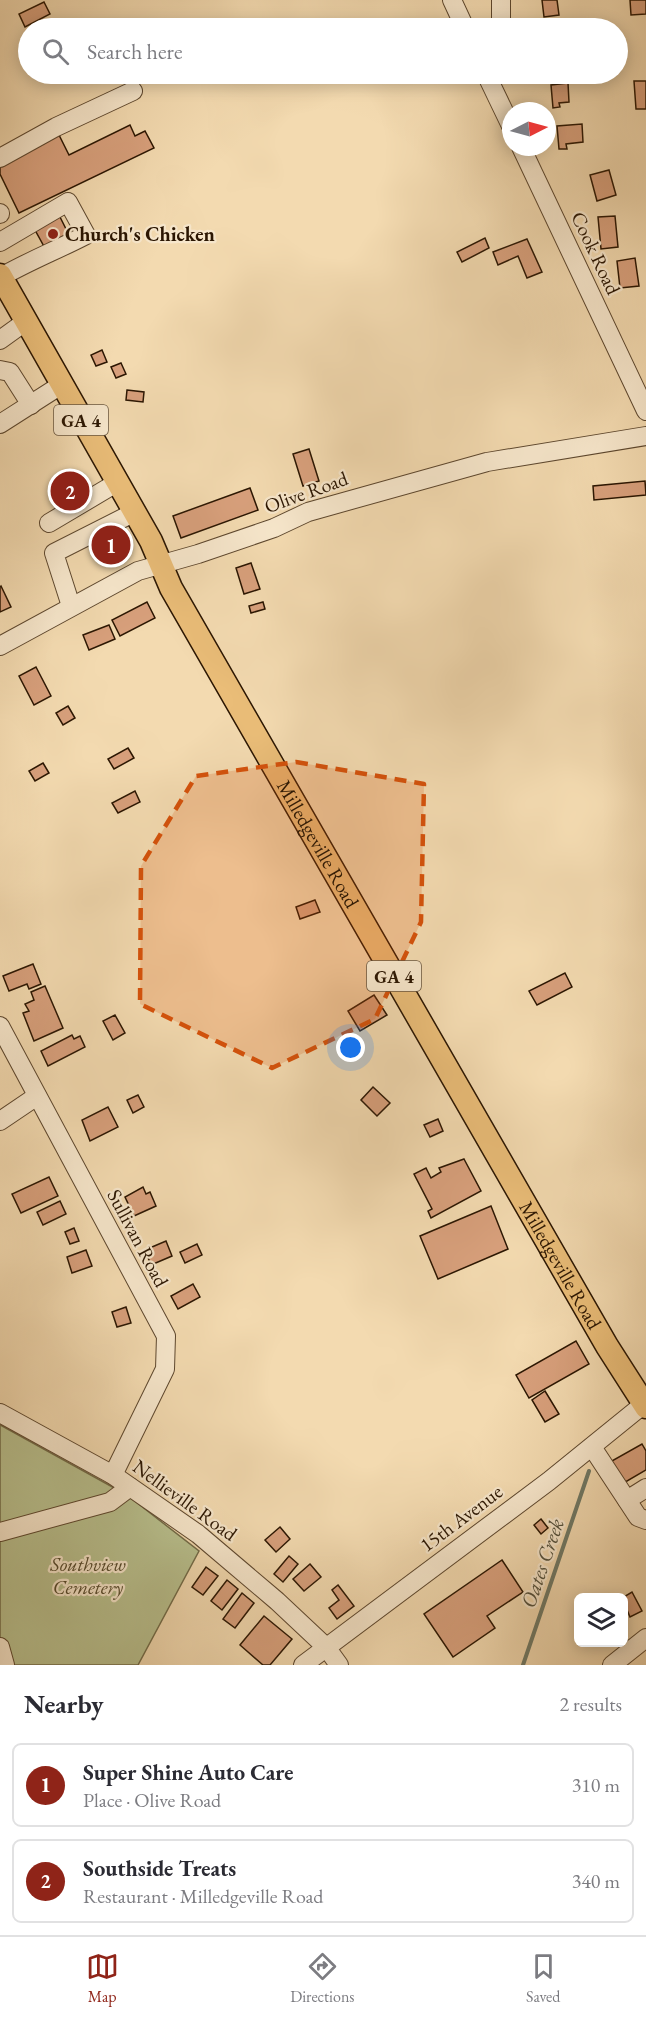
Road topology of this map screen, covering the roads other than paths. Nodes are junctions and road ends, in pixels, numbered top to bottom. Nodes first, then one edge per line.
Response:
1 (452, 0) edge
2 (501, 0) edge
3 (460, 18) edge
4 (501, 18) edge
5 (491, 84) edge
6 (502, 84) edge
7 (133, 92) dead end
8 (502, 102) edge
9 (502, 107) edge
10 (525, 156) edge
11 (0, 158) edge
12 (0, 242) edge
13 (1, 276) edge
14 (7, 303) edge
15 (25, 322) junction
16 (0, 340) edge
17 (0, 370) edge
18 (61, 385) junction
19 (31, 405) junction
20 (646, 411) edge
21 (0, 424) edge
22 (646, 436) edge
23 (118, 482) junction
24 (135, 512) junction
25 (49, 522) dead end
26 (161, 565) junction
27 (71, 606) junction
28 (0, 646) edge
29 (0, 1026) edge
30 (37, 1096) junction
31 (0, 1121) edge
32 (643, 1398) edge
33 (0, 1413) edge
34 (592, 1447) junction
35 (113, 1475) junction
36 (130, 1487) junction
37 (646, 1488) edge
38 (627, 1500) junction
39 (646, 1520) edge
40 (0, 1532) edge
41 (646, 1638) edge
42 (0, 1647) edge
43 (326, 1647) junction
44 (5, 1665) edge
45 (303, 1665) edge
46 (339, 1665) edge
47 (612, 1665) edge

1 - 3 street
2 - 4 street
5 - 9 street
6 - 8 street
7 - 11 street
10 - 20 street, Cook Road
12 - 13 street
13 - 14 main road, Milledgeville Road / GA 4
14 - 15 main road, Milledgeville Road / GA 4
15 - 16 street
15 - 18 main road, Milledgeville Road / GA 4
17 - 19 street
18 - 19 street
18 - 23 main road, Milledgeville Road / GA 4
19 - 21 street
22 - 26 street, Olive Road
23 - 24 main road, Milledgeville Road / GA 4
23 - 25 street
24 - 26 main road, Milledgeville Road / GA 4
24 - 27 street
26 - 27 street, Olive Road
26 - 32 main road, Milledgeville Road / GA 4
27 - 28 street, Olive Road
29 - 30 street, Sullivan Road
30 - 31 street
30 - 35 street, Sullivan Road
32 - 34 street, 15th Avenue
33 - 35 street, Nellieville Road
34 - 38 street
34 - 43 street, 15th Avenue
35 - 36 street, Nellieville Road
36 - 40 street
36 - 43 street, Nellieville Road
37 - 38 street
38 - 39 street
41 - 47 street
42 - 44 street
43 - 45 street, 15th Avenue
43 - 46 street, Nellieville Road

